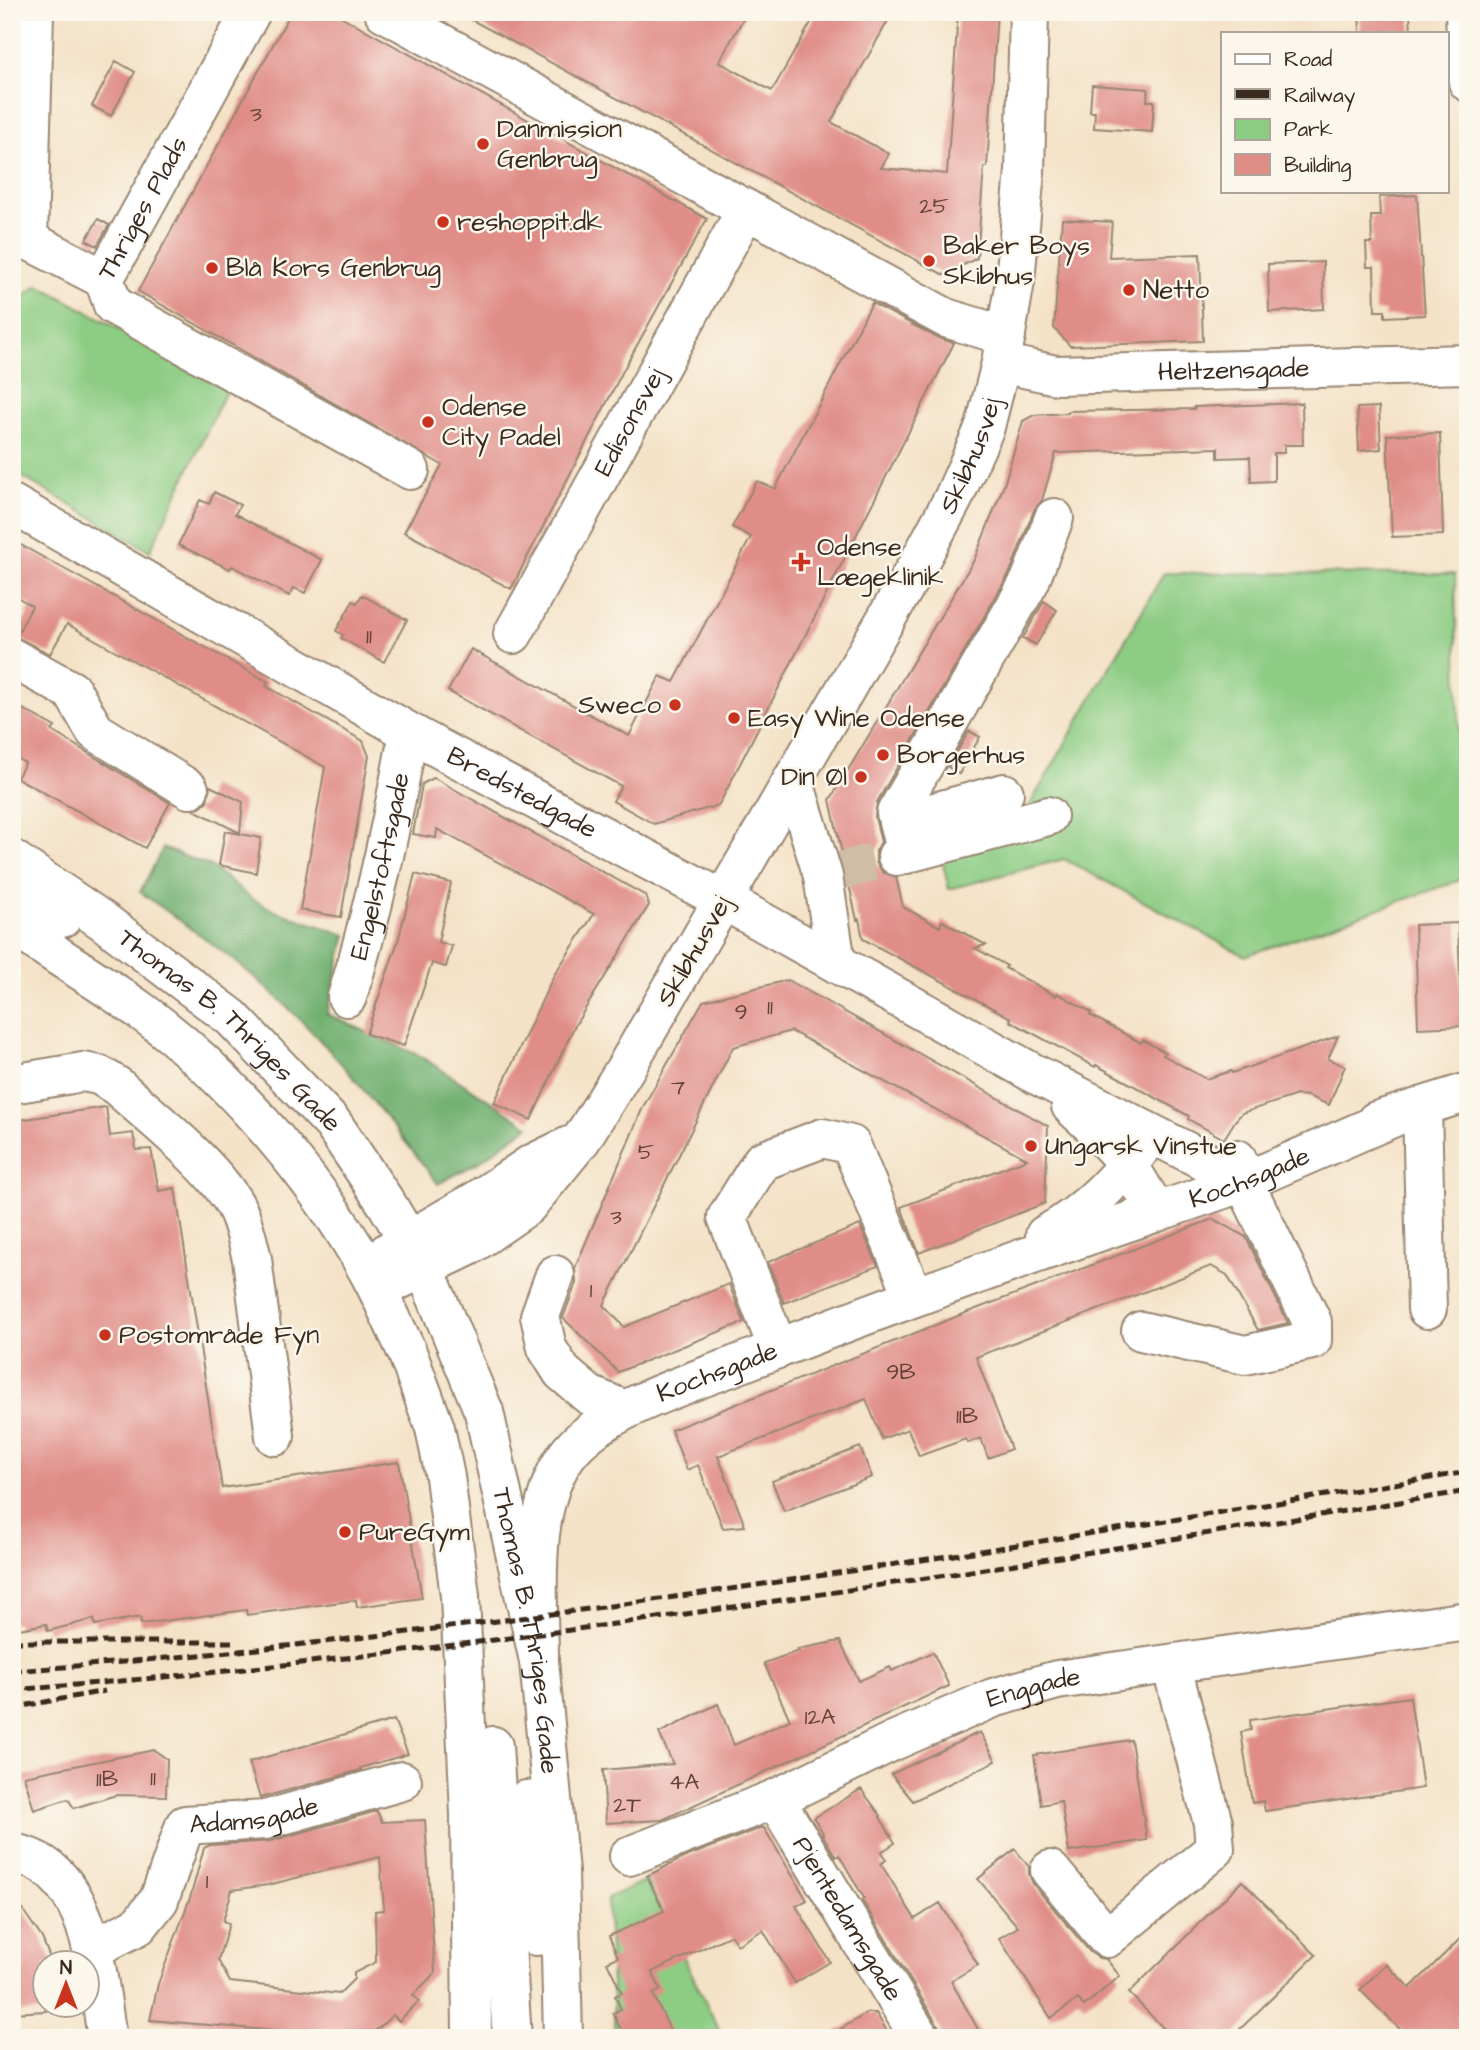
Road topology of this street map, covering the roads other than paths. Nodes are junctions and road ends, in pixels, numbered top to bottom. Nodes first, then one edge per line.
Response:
1 (34, 12) edge
2 (251, 12) edge
3 (384, 12) edge
4 (1029, 12) edge
5 (1465, 12) edge
6 (1468, 82) edge
7 (747, 210) junction
8 (104, 279) junction
9 (1003, 349) junction
10 (1468, 364) edge
11 (410, 470) dead end
12 (12, 504) edge
13 (1054, 518) dead end
14 (513, 634) dead end
15 (12, 658) edge
16 (414, 735) junction
17 (793, 779) junction
18 (189, 789) dead end
19 (1004, 793) dead end
20 (1048, 816) dead end
21 (900, 844) junction
22 (12, 859) edge
23 (12, 892) edge
24 (723, 900) junction
25 (103, 921) junction
26 (12, 924) edge
27 (836, 963) junction
28 (347, 997) dead end
29 (1035, 1074) junction
30 (12, 1084) edge
31 (1468, 1091) edge
32 (1412, 1111) junction
33 (1153, 1135) junction
34 (1128, 1164) junction
35 (1224, 1175) junction
36 (1157, 1212) junction
37 (416, 1254) junction
38 (976, 1273) junction
39 (555, 1275) dead end
40 (372, 1278) junction
41 (914, 1297) junction
42 (1427, 1310) dead end
43 (1141, 1331) dead end
44 (778, 1349) junction
45 (625, 1410) junction
46 (275, 1436) dead end
47 (445, 1478) junction
48 (509, 1515) junction
49 (1468, 1621) edge
50 (539, 1661) junction
51 (1171, 1664) junction
52 (402, 1781) dead end
53 (775, 1800) junction
54 (12, 1853) edge
55 (629, 1856) dead end
56 (1050, 1870) dead end
57 (471, 1884) junction
58 (92, 1948) edge
59 (94, 1948) edge
60 (102, 2008) edge
61 (107, 2038) edge
62 (472, 2038) edge
63 (493, 2038) edge
64 (512, 2038) edge
65 (540, 2038) edge
66 (563, 2038) edge
67 (920, 2038) edge

1 - 8 street, Thriges Plads
2 - 8 street, Thriges Plads
3 - 7 street
4 - 9 street, Skibhusvej
5 - 6 street
7 - 9 street
7 - 14 street, Edisonsvej
8 - 11 street
9 - 10 street, Heltzensgade
9 - 17 street, Skibhusvej
12 - 16 street, Bredstedgade
13 - 21 street
15 - 18 street
16 - 24 street, Bredstedgade
16 - 28 street, Engelstoftsgade
17 - 24 street, Skibhusvej
17 - 27 street
19 - 21 street
20 - 21 street
22 - 25 street, Thomas B. Thriges Gade
23 - 25 street
24 - 27 street, Bredstedgade
24 - 37 street, Skibhusvej
25 - 37 street, Thomas B. Thriges Gade
26 - 40 street, Thomas B. Thriges Gade
27 - 29 street, Bredstedgade
29 - 33 street, Bredstedgade
29 - 34 street, Bredstedgade
30 - 46 street
31 - 32 street, Kochsgade
32 - 35 street, Kochsgade
32 - 42 street
33 - 34 street, Kochsgade
33 - 35 street, Bredstedgade
34 - 36 street, Bredstedgade
34 - 38 street, Kochsgade
35 - 36 street, Kochsgade
35 - 43 street
36 - 38 street, Kochsgade
37 - 40 street
37 - 48 street, Thomas B. Thriges Gade
38 - 41 street, Kochsgade
39 - 45 street, Kochsgade
40 - 47 street, Thomas B. Thriges Gade
41 - 44 street, Kochsgade
41 - 44 street
44 - 45 street, Kochsgade
45 - 50 street
47 - 57 street, Thomas B. Thriges Gade
47 - 64 street
48 - 50 street, Thomas B. Thriges Gade
48 - 65 street
49 - 51 street, Enggade
50 - 66 street, Thomas B. Thriges Gade
51 - 53 street, Enggade
51 - 56 street
52 - 59 street, Adamsgade
53 - 55 street, Enggade
53 - 67 street, Pjentedamsgade
54 - 58 street
57 - 62 street, Thomas B. Thriges Gade
57 - 63 street
60 - 61 street

